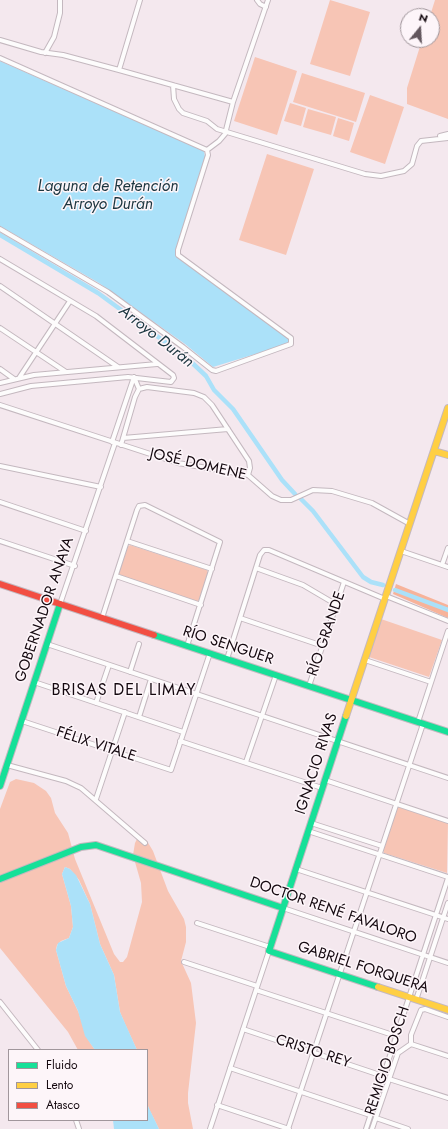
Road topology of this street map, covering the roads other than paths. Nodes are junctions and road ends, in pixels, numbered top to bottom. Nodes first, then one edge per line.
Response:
1 (60, 0) edge
2 (140, 0) edge
3 (257, 0) edge
4 (268, 0) edge
5 (266, 7) junction
6 (0, 40) edge
7 (45, 53) junction
8 (0, 58) edge
9 (119, 70) junction
10 (173, 85) junction
11 (232, 102) junction
12 (226, 132) junction
13 (448, 134) edge
14 (434, 138) junction
15 (448, 138) edge
16 (207, 150) junction
17 (0, 228) edge
18 (1, 261) edge
19 (0, 286) edge
20 (70, 301) junction
21 (55, 324) junction
22 (0, 328) edge
23 (36, 352) junction
24 (157, 364) junction
25 (116, 367) junction
26 (0, 370) edge
27 (66, 372) junction
28 (134, 377) junction
29 (115, 378) junction
30 (16, 379) junction
31 (0, 383) edge
32 (139, 389) junction
33 (0, 394) edge
34 (0, 405) edge
35 (448, 410) edge
36 (228, 429) junction
37 (123, 438) junction
38 (114, 443) junction
39 (121, 445) junction
40 (434, 451) junction
41 (448, 455) edge
42 (0, 466) edge
43 (248, 475) junction
44 (100, 487) junction
45 (0, 502) edge
46 (410, 524) junction
47 (86, 531) junction
48 (0, 541) edge
49 (127, 542) junction
50 (448, 548) edge
51 (401, 552) junction
52 (442, 565) junction
53 (75, 566) junction
54 (448, 567) edge
55 (256, 568) junction
56 (212, 569) junction
57 (116, 576) junction
58 (344, 582) junction
59 (0, 584) edge
60 (386, 598) junction
61 (60, 604) junction
62 (200, 604) junction
63 (337, 605) junction
64 (102, 618) junction
65 (240, 618) junction
66 (448, 621) edge
67 (448, 631) edge
68 (47, 644) junction
69 (139, 644) dead end
70 (187, 646) junction
71 (323, 646) junction
72 (210, 653) junction
73 (226, 659) junction
74 (365, 660) junction
75 (109, 665) junction
76 (130, 672) junction
77 (276, 675) junction
78 (151, 679) junction
79 (34, 682) junction
80 (431, 682) junction
81 (310, 686) junction
82 (196, 693) junction
83 (351, 700) junction
84 (96, 703) junction
85 (125, 712) junction
86 (262, 716) junction
87 (139, 717) junction
88 (22, 721) junction
89 (421, 723) junction
90 (184, 732) junction
91 (448, 732) edge
92 (180, 741) junction
93 (338, 741) junction
94 (112, 751) junction
95 (246, 762) junction
96 (7, 765) junction
97 (409, 765) junction
98 (448, 778) edge
99 (325, 780) junction
100 (0, 786) edge
101 (322, 788) junction
102 (96, 799) junction
103 (396, 803) junction
104 (448, 820) edge
105 (311, 823) junction
106 (308, 831) junction
107 (145, 843) dead end
108 (382, 846) junction
109 (380, 855) junction
110 (296, 869) junction
111 (448, 878) edge
112 (0, 879) edge
113 (367, 893) junction
114 (448, 903) edge
115 (283, 908) junction
116 (436, 916) junction
117 (443, 918) junction
118 (448, 920) edge
119 (197, 923) dead end
120 (354, 932) junction
121 (270, 949) junction
122 (423, 955) junction
123 (430, 957) junction
124 (184, 962) dead end
125 (448, 963) edge
126 (340, 974) junction
127 (257, 988) junction
128 (409, 997) junction
129 (416, 1000) junction
130 (0, 1002) edge
131 (421, 1010) joint
132 (448, 1010) edge
133 (326, 1013) junction
134 (448, 1016) edge
135 (243, 1029) junction
136 (396, 1036) junction
137 (410, 1044) junction
138 (37, 1049) edge
139 (313, 1052) junction
140 (448, 1056) edge
141 (230, 1068) junction
142 (383, 1076) junction
143 (389, 1079) junction
144 (300, 1091) junction
145 (448, 1098) edge
146 (217, 1105) junction
147 (370, 1115) junction
148 (376, 1118) junction
149 (210, 1129) edge
150 (288, 1129) edge
151 (366, 1129) edge
152 (372, 1129) edge
153 (408, 1129) edge

1 - 7 street
2 - 9 street
3 - 5 street
4 - 5 street
5 - 11 street
6 - 7 street
7 - 9 street
8 - 16 street
9 - 10 street
10 - 11 street
10 - 12 street
11 - 12 street
12 - 14 street
12 - 16 street
13 - 14 street
14 - 15 street
16 - 17 street
18 - 20 street
19 - 21 street
20 - 21 street
20 - 24 street
21 - 23 street
21 - 25 street
22 - 23 street
23 - 27 street
23 - 30 street
24 - 25 street
24 - 28 street
25 - 27 street
25 - 29 street
26 - 30 street
27 - 30 street
28 - 29 street
28 - 32 street
28 - 38 street, GOBERNADOR ANAYA
29 - 33 street
30 - 31 street
32 - 36 street
32 - 37 street
34 - 38 street, JOSÉ DOMENE
35 - 40 street, IGNACIO RIVAS
36 - 37 street
36 - 43 street
37 - 39 street
38 - 39 street, JOSÉ DOMENE
38 - 44 street, GOBERNADOR ANAYA
39 - 43 street, JOSÉ DOMENE
40 - 41 street
40 - 46 street, IGNACIO RIVAS
42 - 44 street
43 - 46 street, JOSÉ DOMENE
44 - 47 street, GOBERNADOR ANAYA
45 - 47 street
46 - 51 street, IGNACIO RIVAS
47 - 53 street, GOBERNADOR ANAYA
48 - 53 street
49 - 56 street
49 - 56 street
49 - 57 street
50 - 52 street
51 - 52 street
51 - 60 street, IGNACIO RIVAS
52 - 54 street
53 - 61 street, GOBERNADOR ANAYA
55 - 58 street
55 - 63 street
55 - 65 street
56 - 62 street
57 - 62 street
57 - 64 street
58 - 60 street
58 - 63 street, RÍO GRANDE
59 - 61 street, RÍO SENGUER
60 - 66 street
60 - 74 street, IGNACIO RIVAS
61 - 64 street, RÍO SENGUER
61 - 68 street, GOBERNADOR ANAYA
62 - 70 street
63 - 71 street, RÍO GRANDE
64 - 70 street, RÍO SENGUER
65 - 71 street
65 - 73 street
67 - 80 street
68 - 75 street
68 - 79 street, GOBERNADOR ANAYA
69 - 76 street
70 - 72 street, RÍO SENGUER
71 - 81 street, RÍO GRANDE
72 - 73 street, RÍO SENGUER
72 - 82 street
73 - 77 street, RÍO SENGUER
74 - 80 street
74 - 83 street, IGNACIO RIVAS
75 - 76 street
75 - 84 street
76 - 78 street
77 - 81 street, RÍO SENGUER
77 - 86 street
78 - 82 street
78 - 87 street
79 - 84 street
79 - 88 street, GOBERNADOR ANAYA
80 - 89 street
81 - 83 street, RÍO SENGUER
82 - 86 street
82 - 90 street
83 - 89 street, RÍO SENGUER
83 - 93 street, IGNACIO RIVAS
84 - 85 street
85 - 87 street
85 - 94 street
86 - 93 street
86 - 95 street
87 - 90 street
88 - 94 street, FÉLIX VITALE
88 - 96 street, GOBERNADOR ANAYA
89 - 91 street, RÍO SENGUER
89 - 97 street
90 - 92 street
92 - 94 street, FÉLIX VITALE
92 - 95 street
93 - 97 street
93 - 99 street, IGNACIO RIVAS
94 - 102 street
95 - 101 street
96 - 100 street, GOBERNADOR ANAYA
96 - 102 street
97 - 98 street
97 - 103 street
99 - 101 street, IGNACIO RIVAS
99 - 103 street
101 - 105 street, IGNACIO RIVAS
102 - 107 street
103 - 104 street
103 - 108 street
105 - 106 street, IGNACIO RIVAS
105 - 108 street
106 - 109 street
106 - 110 street, IGNACIO RIVAS
108 - 109 street
109 - 111 street
109 - 113 street
110 - 113 street
110 - 115 street, IGNACIO RIVAS
111 - 116 street, REMIGIO BOSCH
112 - 115 street, DOCTOR RENÉ FAVALORO
113 - 116 street
113 - 120 street
114 - 117 street, REMIGIO BOSCH
115 - 120 street, DOCTOR RENÉ FAVALORO
115 - 121 street, IGNACIO RIVAS
116 - 117 street
116 - 122 street, REMIGIO BOSCH
117 - 118 street
117 - 123 street, REMIGIO BOSCH
119 - 121 street, GABRIEL FORQUERA
120 - 122 street, DOCTOR RENÉ FAVALORO
120 - 126 street
121 - 126 street, GABRIEL FORQUERA
121 - 127 street, IGNACIO RIVAS
122 - 123 street, DOCTOR RENÉ FAVALORO
122 - 128 street, REMIGIO BOSCH
123 - 125 street, DOCTOR RENÉ FAVALORO
123 - 129 street, REMIGIO BOSCH
124 - 127 street
126 - 128 street, GABRIEL FORQUERA
126 - 133 street
127 - 133 street
127 - 135 street, IGNACIO RIVAS
128 - 129 street, GABRIEL FORQUERA
128 - 136 street, REMIGIO BOSCH
129 - 132 street, GABRIEL FORQUERA
130 - 138 street
131 - 134 street, GABRIEL FORQUERA
131 - 137 street, REMIGIO BOSCH
133 - 136 street
133 - 139 street
135 - 139 street, CRISTO REY
135 - 141 street, IGNACIO RIVAS
136 - 142 street, REMIGIO BOSCH
137 - 140 street
137 - 143 street, REMIGIO BOSCH
139 - 142 street, CRISTO REY
139 - 144 street
141 - 144 street
141 - 146 street, IGNACIO RIVAS
142 - 147 street, REMIGIO BOSCH
143 - 145 street
143 - 148 street, REMIGIO BOSCH
144 - 147 street
144 - 150 street
146 - 149 street, IGNACIO RIVAS
146 - 150 street
147 - 151 street, REMIGIO BOSCH
148 - 152 street, REMIGIO BOSCH
148 - 153 street

